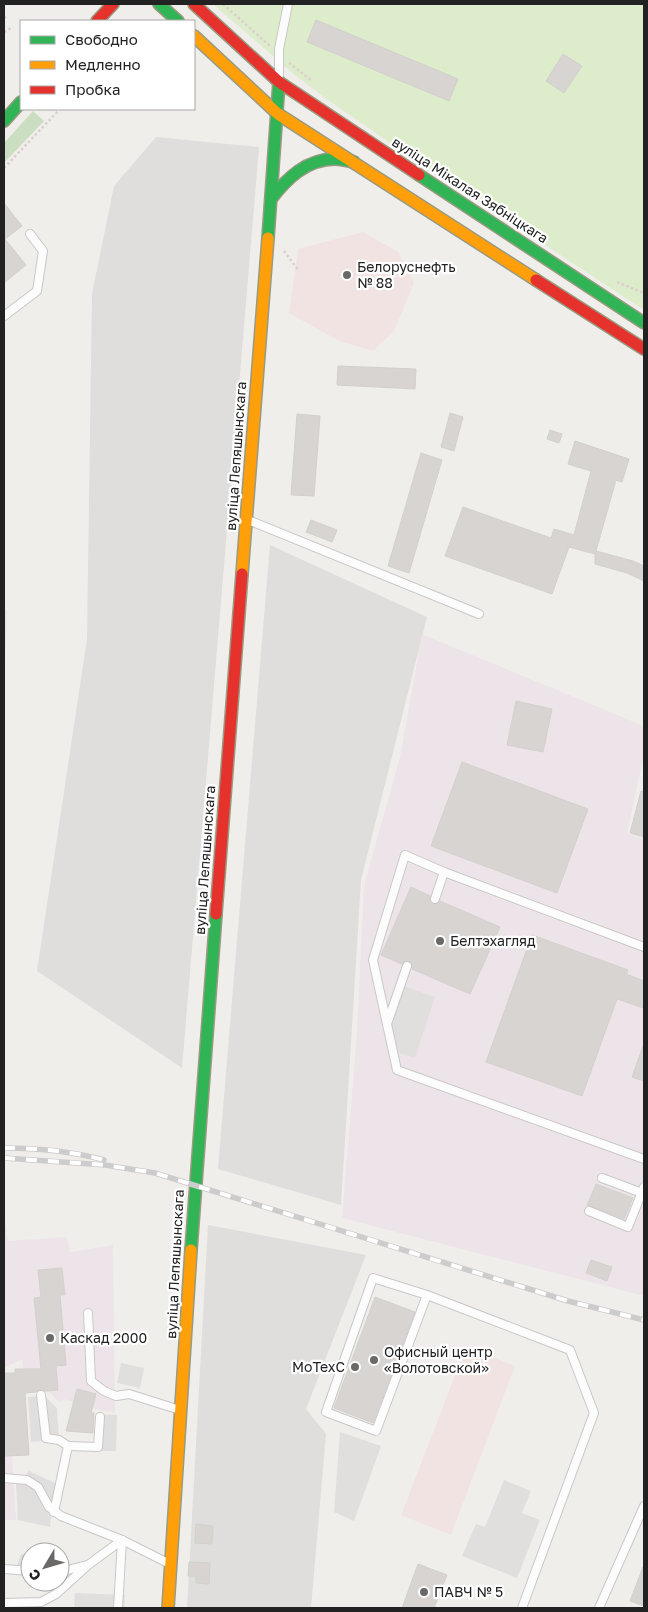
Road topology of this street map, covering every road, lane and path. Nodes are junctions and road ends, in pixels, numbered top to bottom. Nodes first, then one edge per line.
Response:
1 (113, 4) edge
2 (159, 4) edge
3 (194, 4) edge
4 (223, 4) edge
5 (288, 4) edge
6 (98, 20) edge
7 (177, 20) edge
8 (13, 27) dead end
9 (4, 32) edge
10 (195, 37) edge
11 (274, 50) dead end
12 (279, 82) junction
13 (20, 103) edge
14 (59, 110) edge
15 (278, 114) junction
16 (4, 121) edge
17 (354, 162) junction
18 (4, 168) edge
19 (271, 199) junction
20 (30, 234) dead end
21 (285, 243) dead end
22 (298, 270) dead end
23 (4, 316) edge
24 (644, 323) edge
25 (644, 349) edge
26 (246, 520) junction
27 (479, 614) dead end
28 (444, 872) junction
29 (435, 899) dead end
30 (644, 947) edge
31 (407, 966) dead end
32 (387, 1024) junction
33 (644, 1159) edge
34 (602, 1178) dead end
35 (643, 1190) edge
36 (589, 1211) dead end
37 (427, 1296) junction
38 (88, 1313) dead end
39 (41, 1395) dead end
40 (182, 1410) junction
41 (100, 1417) dead end
42 (68, 1446) junction
43 (4, 1478) edge
44 (644, 1506) edge
45 (54, 1512) junction
46 (122, 1540) junction
47 (88, 1564) junction
48 (172, 1565) junction
49 (4, 1569) edge
50 (70, 1569) edge
51 (20, 1570) edge
52 (4, 1603) edge
53 (118, 1608) edge
54 (168, 1608) edge
55 (522, 1608) edge
56 (599, 1608) edge

1 - 6 main road
2 - 7 main road
3 - 12 main road
4 - 11 path
5 - 12 lane
8 - 9 path
10 - 15 main road
12 - 15 main road, вуліца Лепяшынскага
12 - 24 main road, вуліца Мікалая Зябніцкага
13 - 16 main road
14 - 18 path
15 - 17 main road
15 - 19 main road, вуліца Лепяшынскага
17 - 19 main road
17 - 25 main road
19 - 26 main road, вуліца Лепяшынскага
20 - 23 lane
21 - 22 path
26 - 27 lane
26 - 40 main road, вуліца Лепяшынскага
28 - 29 lane
28 - 30 lane
28 - 32 lane
31 - 32 lane
32 - 33 lane
34 - 35 lane
35 - 36 lane
37 - 37 lane
37 - 55 lane
38 - 40 lane
39 - 42 lane
40 - 48 main road, вуліца Лепяшынскага
41 - 42 lane
42 - 45 lane
43 - 45 lane
44 - 56 lane
45 - 46 lane
46 - 47 lane
46 - 48 lane
46 - 53 lane
47 - 50 lane
47 - 52 lane
48 - 54 main road, вуліца Лепяшынскага
49 - 51 lane

